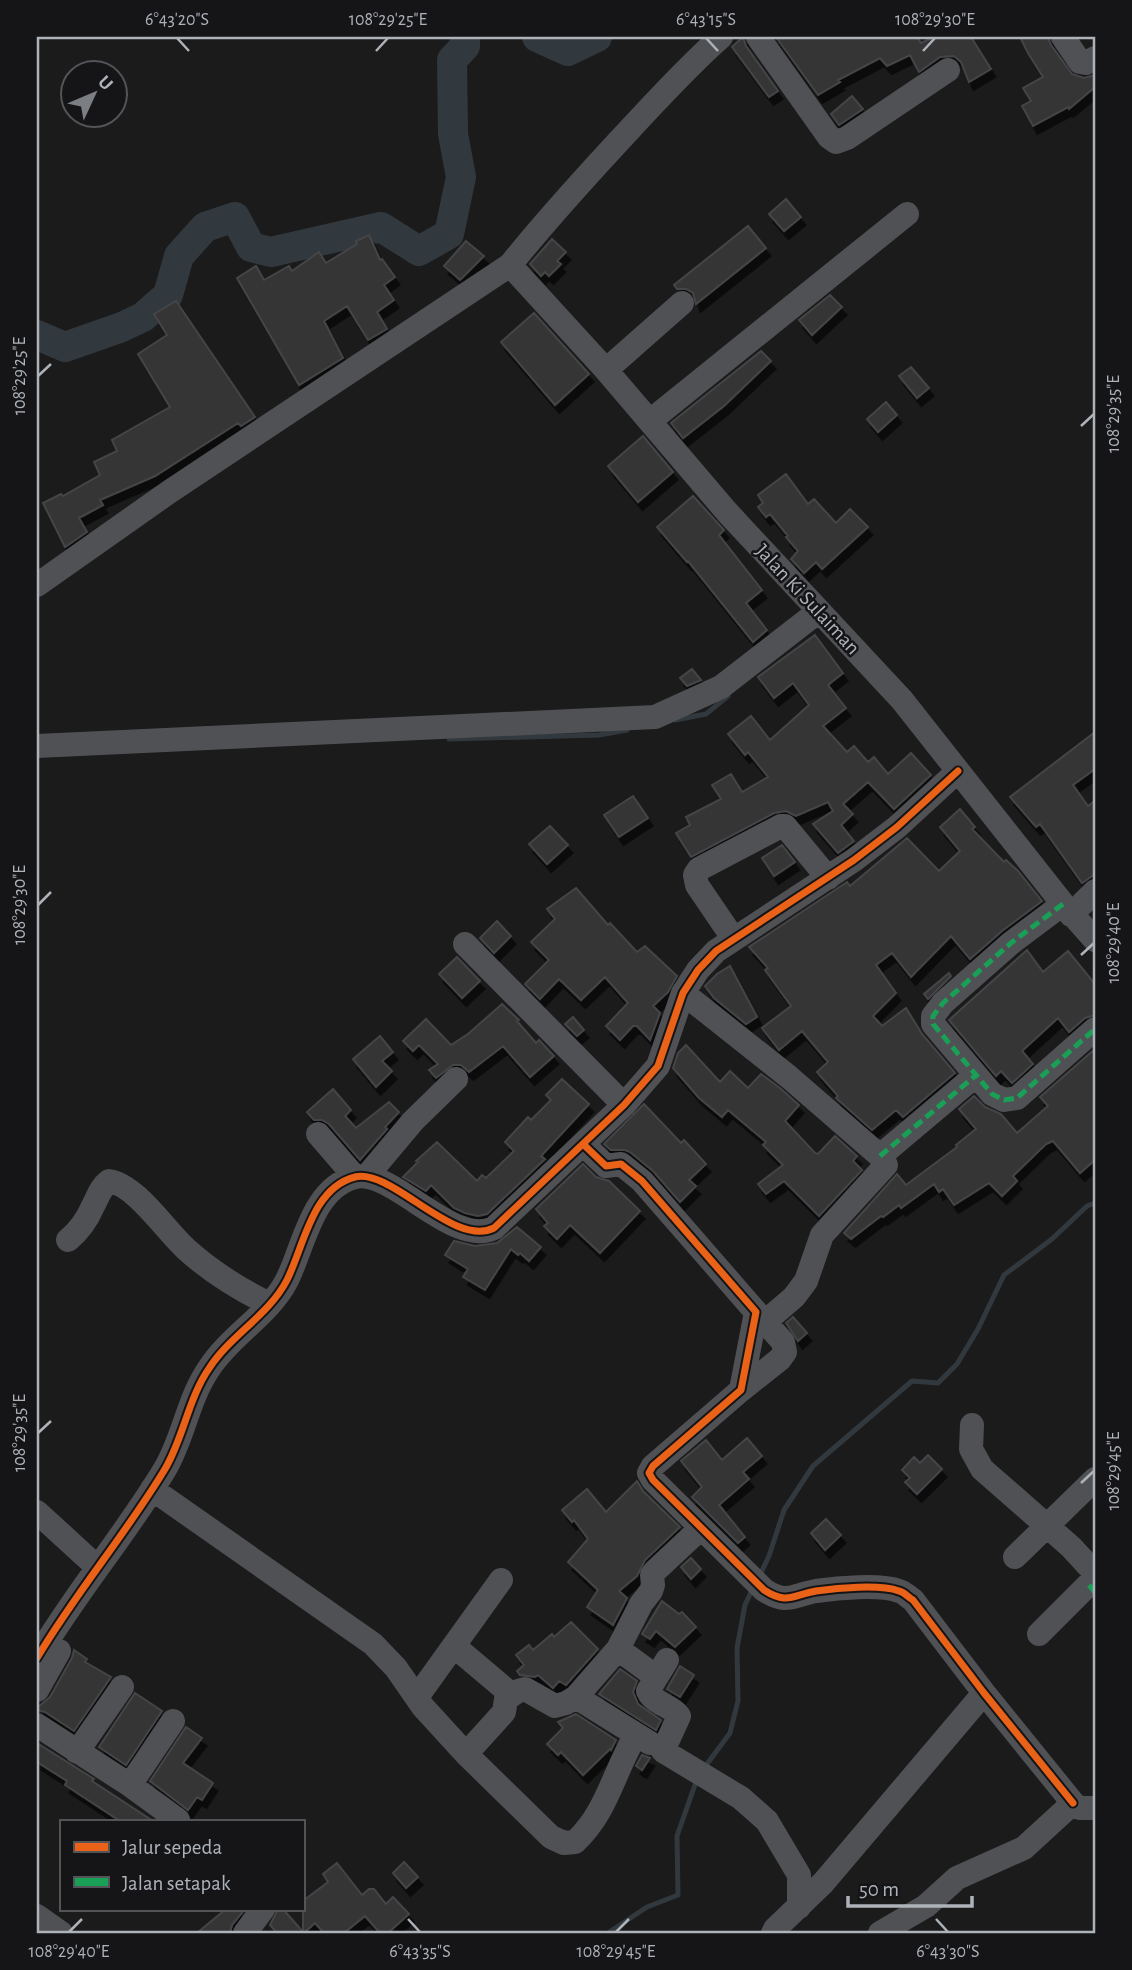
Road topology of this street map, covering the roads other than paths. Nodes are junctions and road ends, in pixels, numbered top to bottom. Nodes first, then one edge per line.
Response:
1 (721, 37) edge
2 (758, 37) edge
3 (1063, 37) edge
4 (1095, 58) edge
5 (948, 70) dead end
6 (908, 214) dead end
7 (510, 265) junction
8 (682, 303) dead end
9 (606, 370) junction
10 (650, 421) junction
11 (37, 585) edge
12 (819, 611) junction
13 (37, 746) edge
14 (958, 771) junction
15 (828, 878) junction
16 (1082, 900) edge
17 (733, 938) junction
18 (1095, 940) edge
19 (465, 944) dead end
20 (683, 993) junction
21 (1095, 1029) edge
22 (975, 1076) junction
23 (456, 1079) dead end
24 (624, 1105) junction
25 (318, 1134) dead end
26 (583, 1144) junction
27 (880, 1156) junction
28 (361, 1177) junction
29 (68, 1240) dead end
30 (269, 1304) junction
31 (761, 1317) junction
32 (741, 1390) junction
33 (972, 1425) dead end
34 (1095, 1479) edge
35 (152, 1489) junction
36 (37, 1512) edge
37 (1046, 1525) junction
38 (701, 1528) junction
39 (1016, 1557) dead end
40 (97, 1567) junction
41 (501, 1580) dead end
42 (1094, 1582) edge
43 (1039, 1634) dead end
44 (454, 1646) junction
45 (618, 1649) junction
46 (48, 1655) edge
47 (121, 1687) dead end
48 (37, 1690) edge
49 (984, 1693) junction
50 (512, 1695) junction
51 (417, 1697) junction
52 (576, 1697) junction
53 (173, 1721) dead end
54 (37, 1725) edge
55 (635, 1736) junction
56 (663, 1751) junction
57 (77, 1752) junction
58 (466, 1754) junction
59 (130, 1785) junction
60 (1084, 1805) edge
61 (178, 1820) edge
62 (799, 1907) junction
63 (262, 1910) edge
64 (37, 1916) edge
65 (61, 1933) edge
66 (245, 1933) edge
67 (773, 1933) edge
68 (880, 1933) edge

1 - 7 street
2 - 5 street
3 - 4 street
6 - 10 street
7 - 9 street, Jalan Ki Sulaiman
7 - 11 street
8 - 9 street
9 - 10 street, Jalan Ki Sulaiman
10 - 12 street, Jalan Ki Sulaiman
12 - 13 street
12 - 14 street, Jalan Ki Sulaiman
14 - 15 street
14 - 16 street, Jalan Ki Sulaiman
15 - 17 street
15 - 17 street
16 - 18 street, Jalan Ki Sulaiman
16 - 22 street
17 - 20 street
19 - 24 street
20 - 24 street
20 - 27 street
21 - 22 street
22 - 27 street
23 - 28 street
24 - 26 street
25 - 28 street
26 - 28 street
26 - 31 street
27 - 31 street
28 - 30 street
29 - 30 street
30 - 35 street
31 - 32 street
31 - 32 street
32 - 38 street
33 - 37 street
34 - 37 street
35 - 40 street
35 - 51 street
36 - 40 street
37 - 39 street
37 - 42 street
38 - 45 street
38 - 49 street
40 - 46 street
41 - 44 street
42 - 43 street
44 - 50 street
44 - 51 street
45 - 52 street
45 - 56 street
46 - 48 street
47 - 57 street
49 - 60 street
49 - 62 street
50 - 52 street
50 - 58 street
51 - 58 street
52 - 55 street
53 - 59 street
54 - 57 street
55 - 56 street
55 - 58 street
56 - 62 street
57 - 59 street
59 - 61 street
60 - 68 street
62 - 67 street
63 - 66 street
64 - 65 street

